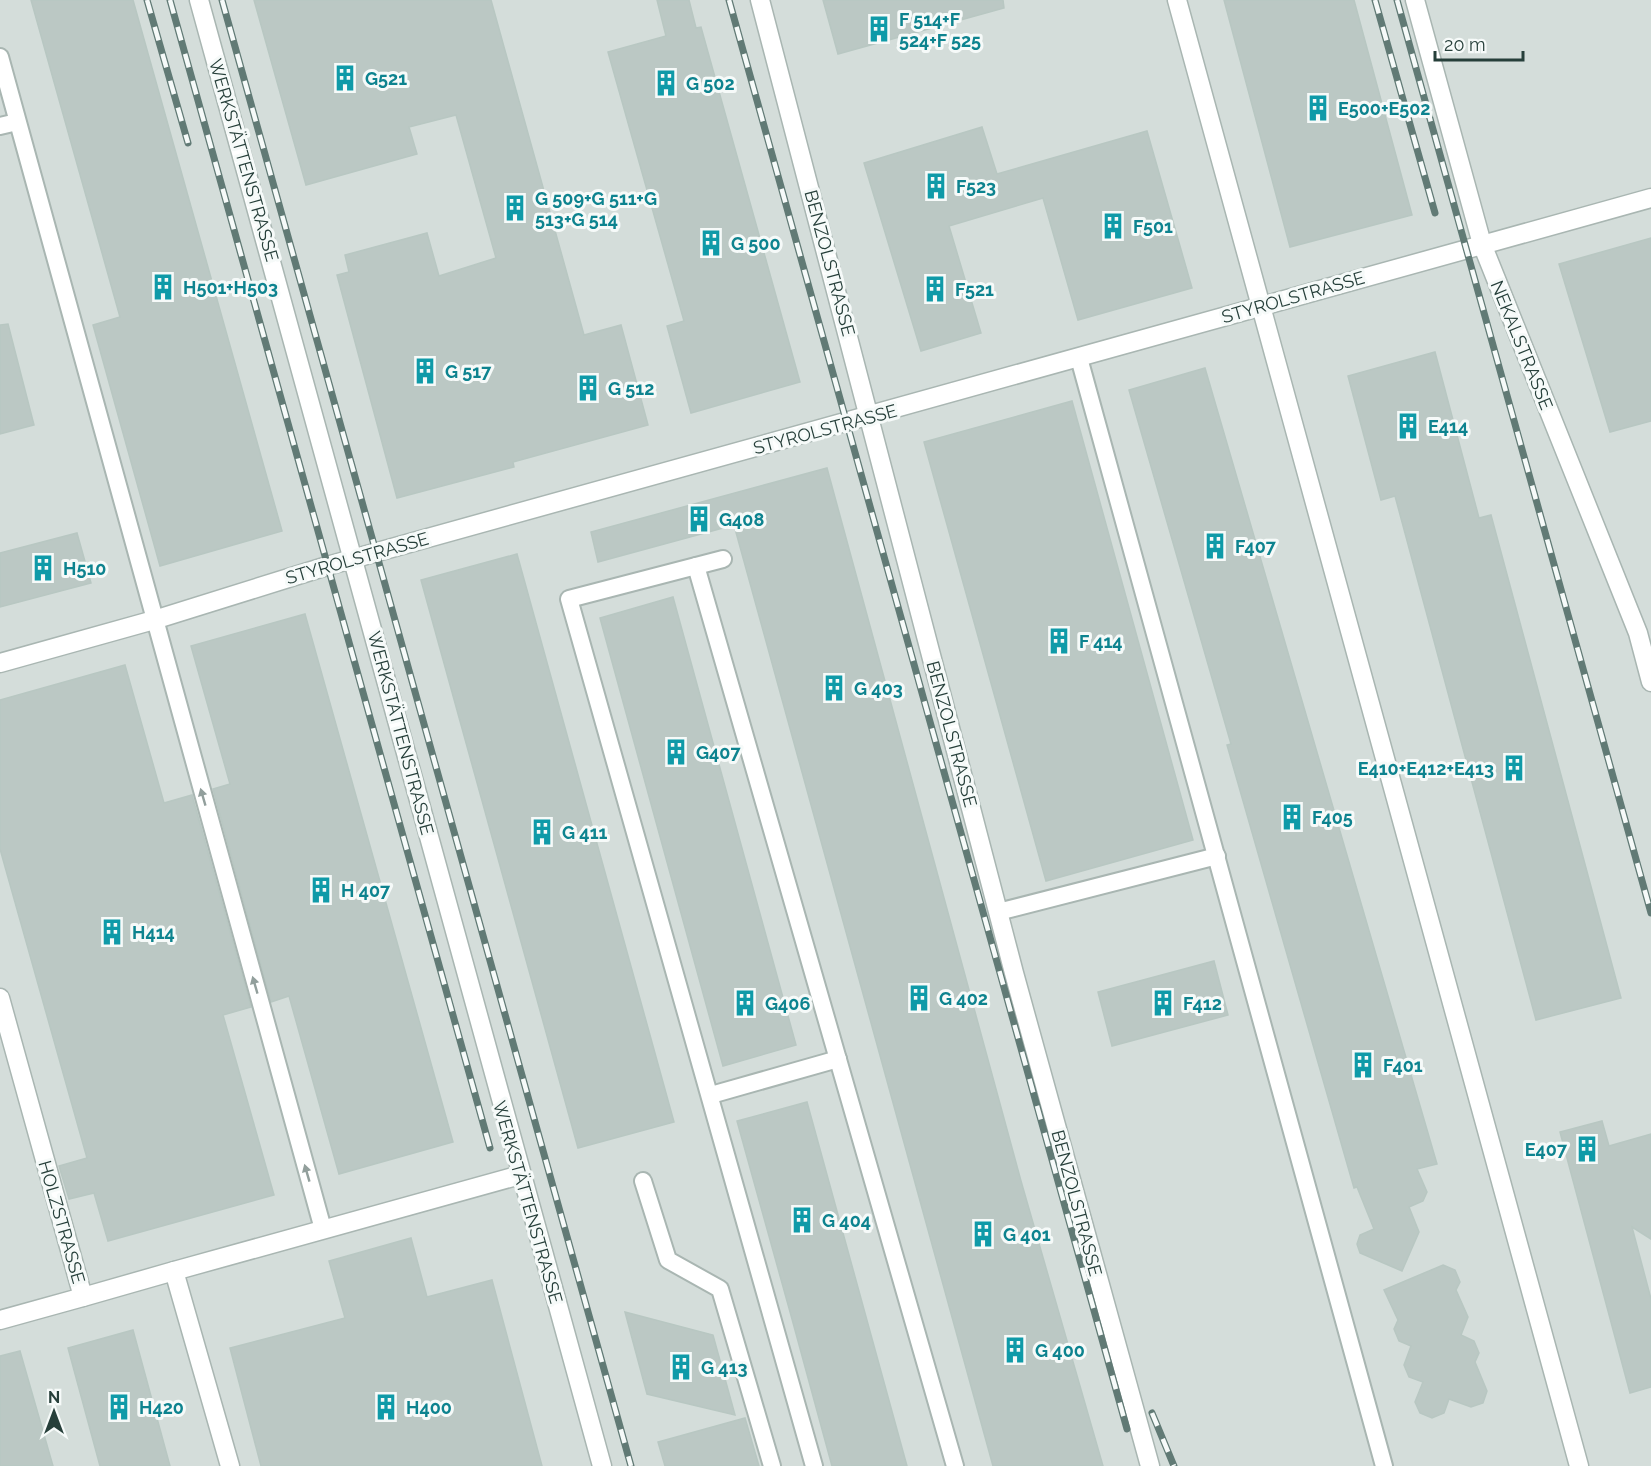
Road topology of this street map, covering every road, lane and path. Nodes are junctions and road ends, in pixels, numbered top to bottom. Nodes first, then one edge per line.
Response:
1 (199, 0) edge
2 (760, 0) edge
3 (1177, 0) edge
4 (1415, 0) edge
5 (0, 57) edge
6 (18, 122) junction
7 (0, 126) edge
8 (1651, 198) edge
9 (1482, 244) junction
10 (1261, 306) junction
11 (1079, 358) junction
12 (870, 417) junction
13 (354, 558) junction
14 (723, 559) dead end
15 (696, 566) junction
16 (154, 620) junction
17 (0, 663) edge
18 (1651, 682) edge
19 (1217, 856) junction
20 (998, 912) junction
21 (0, 998) edge
22 (838, 1059) junction
23 (711, 1095) junction
24 (520, 1175) junction
25 (643, 1181) dead end
26 (323, 1229) junction
27 (174, 1271) junction
28 (83, 1297) junction
29 (0, 1320) edge
30 (230, 1466) edge
31 (602, 1466) edge
32 (772, 1466) edge
33 (814, 1466) edge
34 (955, 1466) edge
35 (1150, 1466) edge
36 (1384, 1466) edge
37 (1579, 1466) edge

1 - 13 street, WERKSTÄTTENSTRASSE
2 - 12 street, BENZOLSTRASSE
3 - 10 street
4 - 9 street, NEKALSTRASSE
5 - 6 lane
6 - 7 lane
6 - 16 lane
8 - 9 street, STYROLSTRASSE
9 - 10 street, STYROLSTRASSE
9 - 18 street, NEKALSTRASSE
10 - 11 street, STYROLSTRASSE
10 - 37 street
11 - 12 street, STYROLSTRASSE
11 - 19 lane
12 - 13 street, STYROLSTRASSE
12 - 20 street, BENZOLSTRASSE
13 - 16 street, STYROLSTRASSE
13 - 24 street, WERKSTÄTTENSTRASSE
14 - 15 lane
15 - 22 lane
15 - 23 lane
16 - 17 street, STYROLSTRASSE
26 -> 16 lane
19 - 20 lane
19 - 36 lane
20 - 35 street, BENZOLSTRASSE
21 - 28 street, HOLZSTRASSE
22 - 23 lane
22 - 34 lane
23 - 33 lane
24 - 26 street, HOLZSTRASSE
24 - 31 street, WERKSTÄTTENSTRASSE
25 - 32 lane
26 - 27 street, HOLZSTRASSE
27 - 28 street, HOLZSTRASSE
27 - 30 street
28 - 29 street

